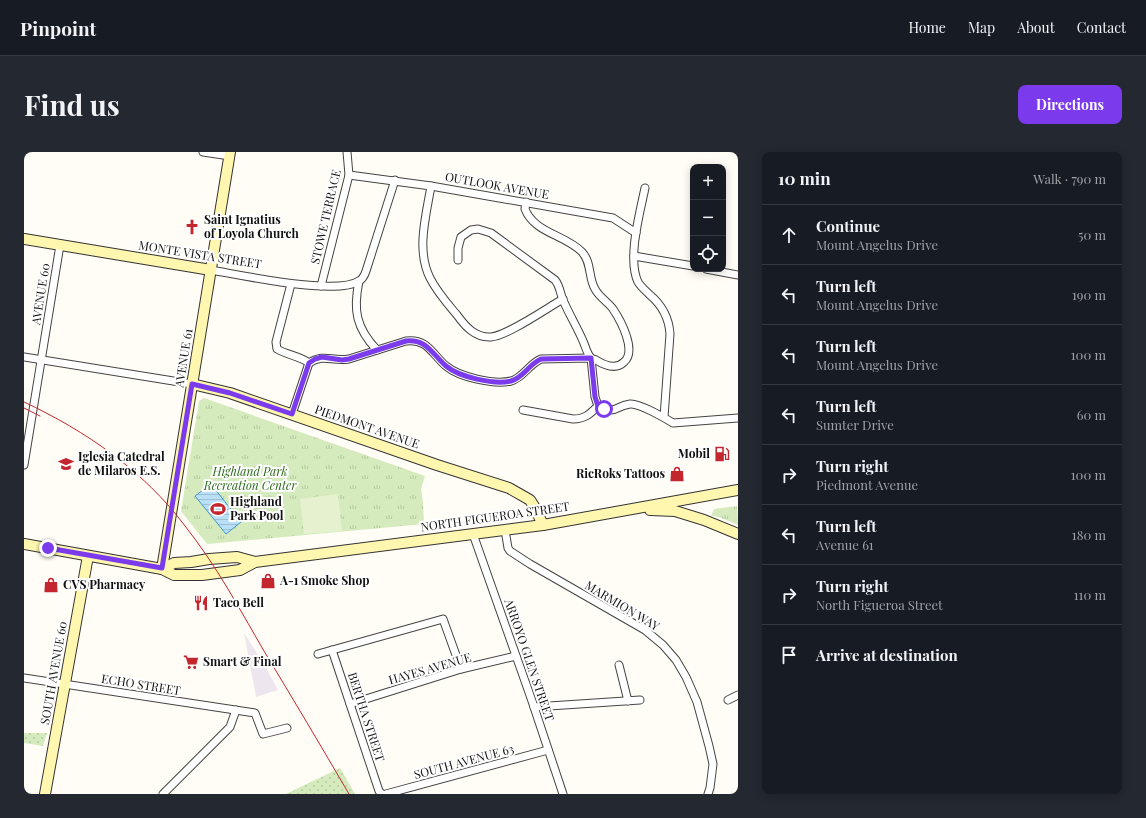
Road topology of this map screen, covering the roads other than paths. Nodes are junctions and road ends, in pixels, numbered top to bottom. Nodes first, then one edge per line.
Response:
1 (203, 152) edge
2 (347, 152) edge
3 (230, 154) edge
4 (349, 175) junction
5 (395, 180) junction
6 (431, 186) junction
7 (645, 188) dead end
8 (526, 202) junction
9 (636, 233) junction
10 (24, 239) edge
11 (60, 245) junction
12 (634, 256) junction
13 (458, 260) dead end
14 (690, 265) edge
15 (211, 270) junction
16 (722, 272) edge
17 (738, 275) edge
18 (359, 281) junction
19 (290, 284) junction
20 (321, 286) junction
21 (563, 299) junction
22 (377, 350) junction
23 (24, 357) edge
24 (591, 358) junction
25 (41, 360) junction
26 (309, 363) junction
27 (192, 384) junction
28 (598, 406) junction
29 (523, 410) dead end
30 (292, 414) junction
31 (664, 417) junction
32 (738, 418) edge
33 (28, 419) edge
34 (24, 465) edge
35 (738, 490) edge
36 (630, 509) junction
37 (543, 525) junction
38 (505, 530) junction
39 (473, 534) junction
40 (738, 534) edge
41 (24, 544) edge
42 (88, 556) junction
43 (255, 562) junction
44 (162, 568) junction
45 (332, 650) junction
46 (318, 654) dead end
47 (516, 656) junction
48 (619, 665) dead end
49 (461, 669) junction
50 (24, 678) edge
51 (65, 684) junction
52 (738, 695) edge
53 (640, 700) dead end
54 (728, 700) dead end
55 (628, 701) junction
56 (350, 704) junction
57 (534, 707) junction
58 (236, 710) junction
59 (287, 728) dead end
60 (548, 750) junction
61 (382, 793) edge
62 (45, 794) edge
63 (163, 794) edge
64 (563, 794) edge
65 (708, 794) edge

1 - 3 street
2 - 4 street, STOWE TERRACE
3 - 15 street, AVENUE 61
4 - 5 street, OUTLOOK AVENUE
4 - 20 street, STOWE TERRACE
5 - 6 street, OUTLOOK AVENUE
5 - 18 street
6 - 8 street, OUTLOOK AVENUE
6 - 21 street
7 - 9 street
8 - 9 street, OUTLOOK AVENUE
8 - 24 street
9 - 12 street
10 - 11 street, MONTE VISTA STREET
11 - 15 street, MONTE VISTA STREET
11 - 25 street, AVENUE 60
12 - 14 street
12 - 31 street
13 - 21 street
15 - 19 street, MONTE VISTA STREET
15 - 27 street, AVENUE 61
16 - 17 street
18 - 20 street, MONTE VISTA STREET
18 - 22 street
19 - 20 street, MONTE VISTA STREET
19 - 26 street
21 - 24 street
22 - 24 street
22 - 26 street
23 - 25 street, PIEDMONT AVENUE
24 - 28 street
25 - 27 street, PIEDMONT AVENUE
25 - 33 street, AVENUE 60
26 - 30 street
27 - 30 street, PIEDMONT AVENUE
27 - 44 street, AVENUE 61
28 - 29 street
28 - 31 street
30 - 37 street, PIEDMONT AVENUE
31 - 32 street
33 - 34 street, AVENUE 60
35 - 36 street, NORTH FIGUEROA STREET
36 - 37 street, NORTH FIGUEROA STREET
36 - 40 street
37 - 38 street, NORTH FIGUEROA STREET
38 - 39 street, NORTH FIGUEROA STREET
38 - 65 street, MARMION WAY
39 - 43 street, NORTH FIGUEROA STREET
39 - 47 street, ARROYO GLEN STREET
41 - 42 street, NORTH FIGUEROA STREET
42 - 44 street, NORTH FIGUEROA STREET
42 - 51 street, SOUTH AVENUE 60
43 - 44 street, NORTH FIGUEROA STREET
43 - 44 street, NORTH FIGUEROA STREET
45 - 46 street
45 - 49 street
45 - 56 street, BERTHA STREET
47 - 49 street, HAYES AVENUE
47 - 57 street, ARROYO GLEN STREET
48 - 55 street
49 - 56 street, HAYES AVENUE
50 - 51 street, ECHO STREET
51 - 58 street, ECHO STREET
51 - 62 street, SOUTH AVENUE 60
52 - 54 street
53 - 55 street
55 - 57 street
56 - 61 street, BERTHA STREET
57 - 60 street, ARROYO GLEN STREET
58 - 59 street, ECHO STREET
58 - 63 street
60 - 61 street, SOUTH AVENUE 63
60 - 64 street, ARROYO GLEN STREET

